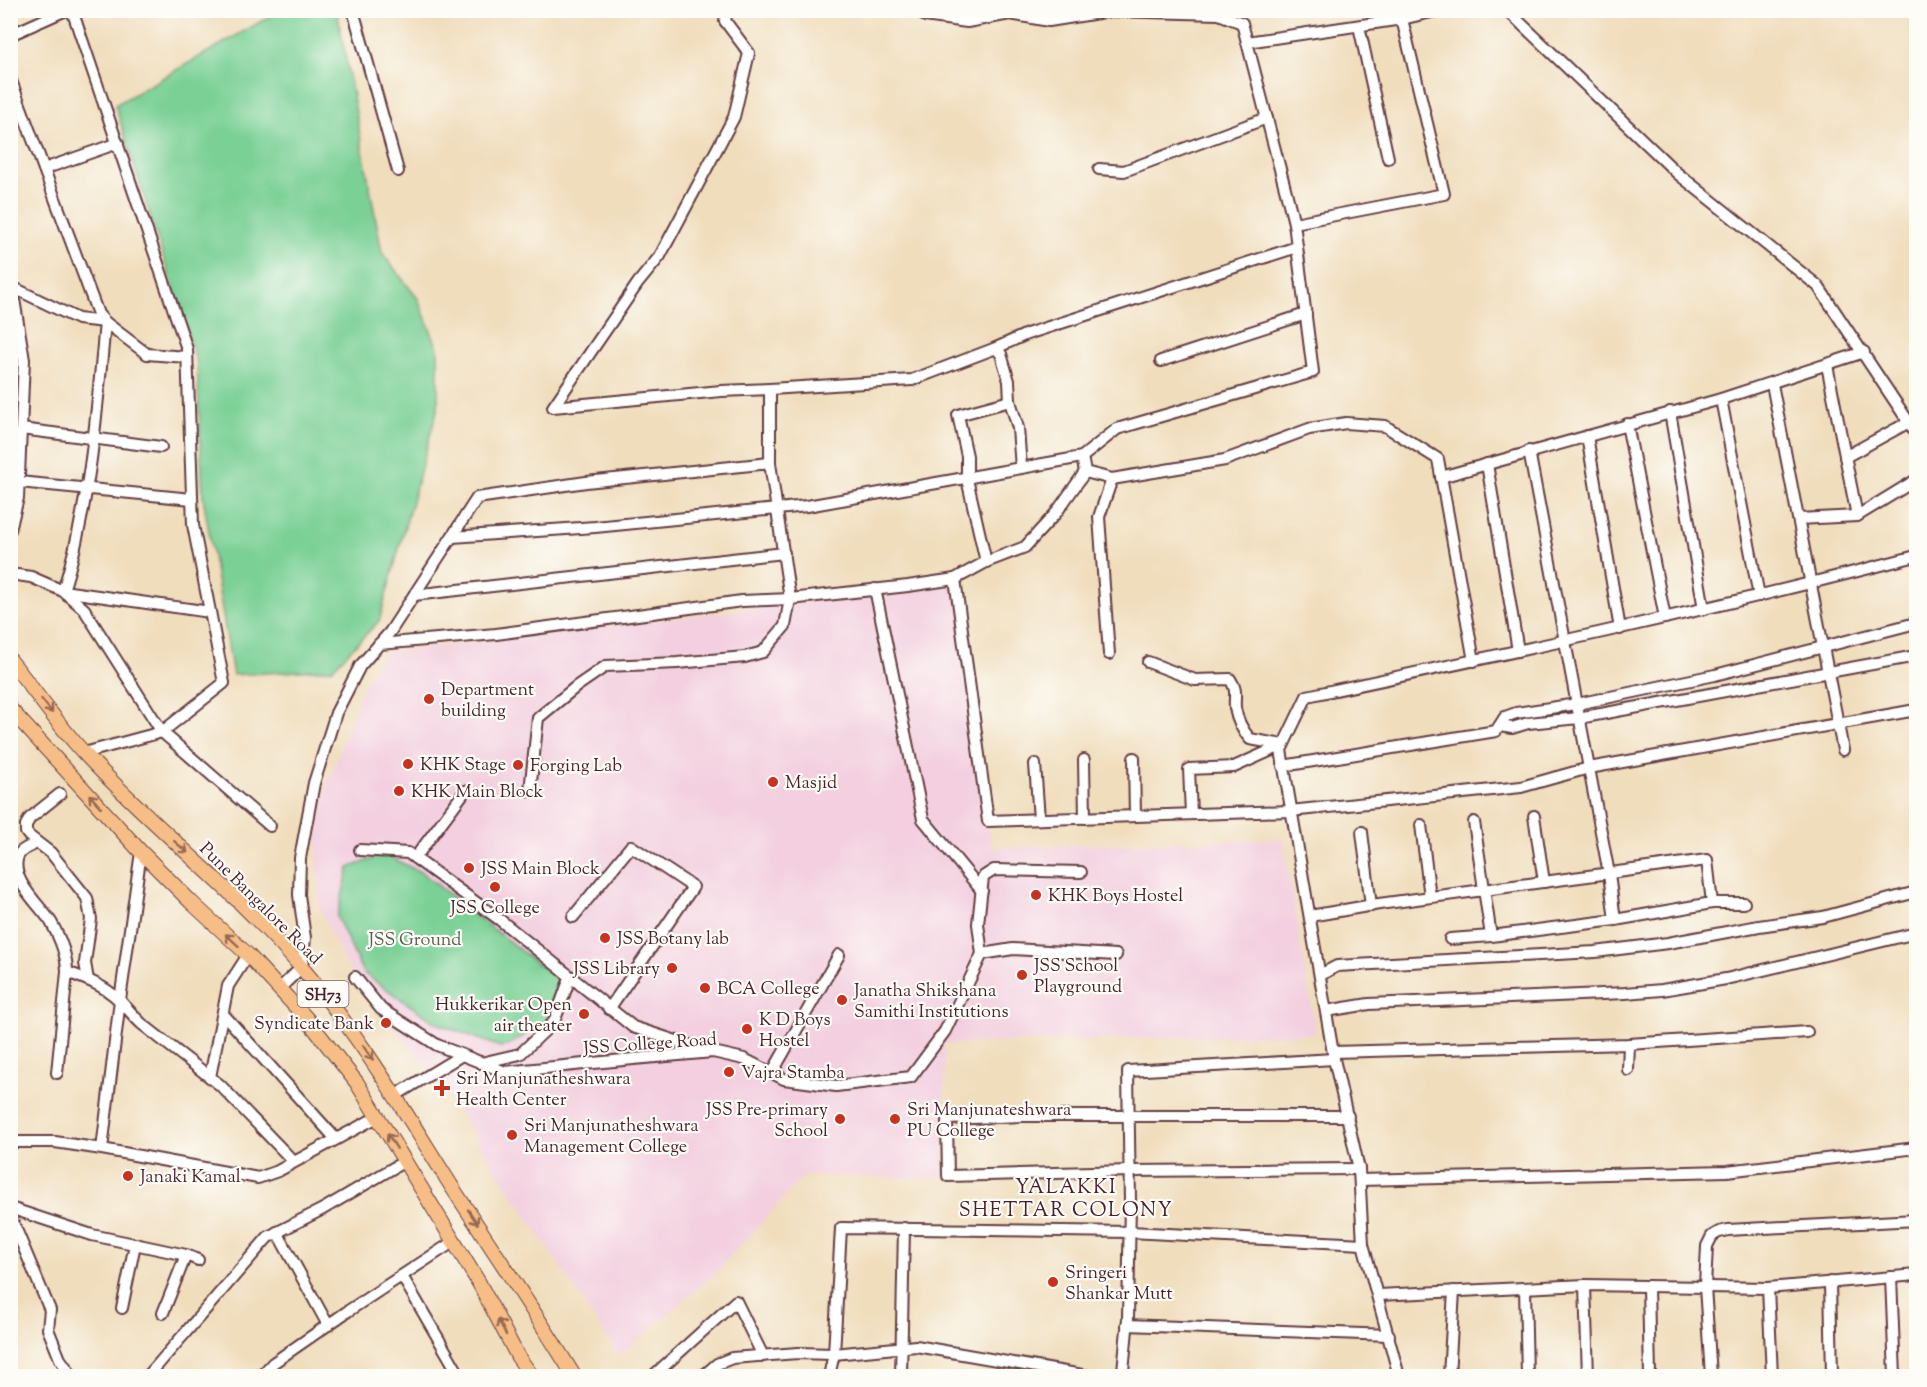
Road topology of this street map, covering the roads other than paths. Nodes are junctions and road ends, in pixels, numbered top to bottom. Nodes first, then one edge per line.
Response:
1 (66, 10) edge
2 (72, 10) edge
3 (353, 10) edge
4 (727, 10) edge
5 (918, 10) edge
6 (1440, 10) edge
7 (1507, 10) edge
8 (1402, 19) junction
9 (1359, 26) junction
10 (10, 35) edge
11 (1247, 42) junction
12 (10, 78) edge
13 (1267, 118) junction
14 (117, 143) junction
15 (1388, 158) dead end
16 (44, 169) junction
17 (1099, 169) dead end
18 (398, 171) dead end
19 (1294, 223) junction
20 (1297, 247) junction
21 (11, 285) edge
22 (1306, 314) junction
23 (105, 322) junction
24 (996, 348) junction
25 (1864, 352) junction
26 (187, 357) junction
27 (1161, 361) dead end
28 (1827, 365) junction
29 (1772, 384) junction
30 (770, 389) junction
31 (1721, 399) junction
32 (1010, 401) junction
33 (1670, 412) junction
34 (1910, 422) junction
35 (1627, 424) junction
36 (21, 429) junction
37 (1917, 433) edge
38 (1587, 436) junction
39 (93, 439) junction
40 (161, 447) dead end
41 (1529, 451) junction
42 (1082, 457) junction
43 (1845, 458) junction
44 (770, 463) junction
45 (1487, 464) junction
46 (1021, 468) junction
47 (1085, 472) junction
48 (1442, 477) junction
49 (967, 478) junction
50 (1112, 479) junction
51 (1917, 480) edge
52 (19, 482) junction
53 (85, 489) junction
54 (192, 500) junction
55 (778, 509) junction
56 (1857, 516) junction
57 (1798, 519) junction
58 (10, 530) edge
59 (452, 537) junction
60 (784, 553) junction
61 (1917, 556) edge
62 (986, 562) junction
63 (10, 574) edge
64 (955, 579) junction
65 (1810, 584) junction
66 (875, 589) junction
67 (63, 591) junction
68 (414, 595) junction
69 (1758, 596) junction
70 (790, 599) junction
71 (1704, 609) junction
72 (210, 612) junction
73 (1665, 618) junction
74 (1917, 623) edge
75 (1620, 629) junction
76 (1565, 642) junction
77 (379, 644) junction
78 (1822, 646) junction
79 (1518, 651) junction
80 (1109, 654) dead end
81 (1917, 656) edge
82 (10, 660) edge
83 (1474, 661) junction
84 (1148, 662) dead end
85 (1827, 673) junction
86 (1577, 704) junction
87 (10, 709) edge
88 (1917, 710) edge
89 (1579, 718) junction
90 (1839, 724) junction
91 (1500, 726) junction
92 (162, 732) junction
93 (1283, 746) junction
94 (1843, 750) dead end
95 (84, 753) junction
96 (1134, 758) dead end
97 (1084, 760) dead end
98 (1035, 764) dead end
99 (1283, 766) junction
100 (1589, 768) junction
101 (465, 791) dead end
102 (530, 791) dead end
103 (60, 794) dead end
104 (1290, 811) junction
105 (1191, 814) junction
106 (1135, 816) junction
107 (1534, 816) dead end
108 (1085, 818) junction
109 (1039, 819) junction
110 (1473, 822) dead end
111 (1421, 825) dead end
112 (270, 826) dead end
113 (1362, 832) dead end
114 (37, 843) junction
115 (360, 849) dead end
116 (141, 852) junction
117 (415, 858) junction
118 (1080, 872) dead end
119 (1610, 874) junction
120 (1544, 882) junction
121 (1485, 890) junction
122 (982, 891) junction
123 (1917, 892) edge
124 (1430, 897) junction
125 (1712, 903) junction
126 (1744, 903) dead end
127 (1371, 906) junction
128 (1310, 916) junction
129 (573, 917) dead end
130 (1615, 920) junction
131 (1917, 933) edge
132 (1491, 936) junction
133 (1450, 939) dead end
134 (982, 954) junction
135 (248, 955) junction
136 (839, 955) dead end
137 (1116, 956) dead end
138 (302, 967) junction
139 (67, 972) junction
140 (1320, 975) junction
141 (355, 977) dead end
142 (570, 978) junction
143 (88, 980) junction
144 (280, 988) junction
145 (120, 1000) junction
146 (609, 1009) junction
147 (1326, 1011) junction
148 (224, 1015) junction
149 (1807, 1032) dead end
150 (1629, 1044) junction
151 (713, 1052) junction
152 (462, 1055) junction
153 (1333, 1056) junction
154 (481, 1063) junction
155 (1628, 1070) dead end
156 (57, 1073) dead end
157 (772, 1073) junction
158 (210, 1077) junction
159 (396, 1095) junction
160 (1127, 1116) junction
161 (1348, 1116) junction
162 (377, 1117) junction
163 (336, 1139) junction
164 (10, 1142) edge
165 (1917, 1148) edge
166 (102, 1149) junction
167 (405, 1161) junction
168 (294, 1162) junction
169 (1130, 1172) junction
170 (1360, 1174) junction
171 (10, 1208) edge
172 (10, 1215) edge
173 (1917, 1220) edge
174 (904, 1228) junction
175 (277, 1232) junction
176 (1130, 1232) junction
177 (453, 1242) junction
178 (135, 1244) junction
179 (1363, 1244) junction
180 (186, 1255) junction
181 (198, 1260) dead end
182 (1917, 1275) edge
183 (402, 1276) junction
184 (1892, 1277) junction
185 (1830, 1282) junction
186 (1585, 1285) junction
187 (1648, 1286) junction
188 (1705, 1287) junction
189 (1525, 1288) junction
190 (1768, 1288) junction
191 (1454, 1291) junction
192 (1378, 1295) junction
193 (122, 1308) dead end
194 (163, 1313) dead end
195 (328, 1325) junction
196 (1127, 1325) junction
197 (1389, 1335) junction
198 (900, 1348) junction
199 (834, 1354) junction
200 (763, 1356) junction
201 (72, 1377) edge
202 (148, 1377) edge
203 (261, 1377) edge
204 (460, 1377) edge
205 (532, 1377) edge
206 (574, 1377) edge
207 (653, 1377) edge
208 (702, 1377) edge
209 (829, 1377) edge
210 (901, 1377) edge
211 (1088, 1377) edge
212 (1121, 1377) edge
213 (1399, 1377) edge
214 (1449, 1377) edge
215 (1527, 1377) edge
216 (1588, 1377) edge
217 (1650, 1377) edge
218 (1710, 1377) edge
219 (1772, 1377) edge
220 (1832, 1377) edge
221 (1895, 1377) edge

1 - 10 street
2 - 14 street
3 - 18 street
4 - 30 street
5 - 11 street
6 - 8 street
7 - 25 street
8 - 9 street
8 - 19 street
9 - 11 street
9 - 15 street
11 - 13 street
12 - 16 street
13 - 17 street
13 - 19 street
14 - 16 street
14 - 26 street
16 - 23 street
19 - 20 street
20 - 22 street
20 - 24 street
21 - 23 street
21 - 36 street
22 - 27 street
22 - 42 street
23 - 26 street
23 - 39 street
24 - 30 street
24 - 32 street
25 - 28 street
25 - 34 street
26 - 54 street
28 - 29 street
28 - 43 street
29 - 31 street
29 - 57 street
30 - 44 street
31 - 33 street
31 - 69 street
32 - 46 street
32 - 49 street
33 - 35 street
33 - 71 street
34 - 37 street
34 - 43 street
35 - 38 street
35 - 73 street
36 - 39 street
36 - 52 street
38 - 41 street
38 - 75 street
39 - 40 street
39 - 53 street
41 - 45 street
41 - 76 street
42 - 46 street
42 - 47 street
43 - 56 street
44 - 55 street
44 - 59 street
45 - 48 street
45 - 79 street
46 - 49 street
47 - 50 street
47 - 62 street
48 - 50 street
48 - 83 street
49 - 55 street
49 - 62 street
50 - 80 street
51 - 56 street
52 - 53 street
52 - 58 street
53 - 54 street
53 - 67 street
54 - 72 street
55 - 59 street
55 - 60 street
56 - 57 street
57 - 65 street
59 - 68 street
60 - 68 street
60 - 70 street
61 - 65 street
62 - 64 street
63 - 67 street
64 - 66 street
64 - 109 street
65 - 69 street
65 - 78 street
66 - 70 street
66 - 122 street
67 - 72 street
67 - 92 street
68 - 77 street
69 - 71 street
70 - 77 street
70 - 102 street
71 - 73 street
72 - 92 street
73 - 75 street
74 - 78 street
75 - 76 street
76 - 79 street
76 - 86 street
77 - 138 street
78 - 85 street
78 - 86 street
79 - 83 street
81 - 85 street
82 -> 95 main road, Pune Bangalore Road / SH73
83 - 93 street
84 - 93 street
85 - 89 street
85 - 90 street
86 - 89 street
86 - 91 street
116 -> 87 main road, SH73
88 - 90 street
89 - 91 street
89 - 100 street
90 - 94 street
90 - 100 street
91 - 99 street
92 - 95 street
92 - 112 street
93 - 99 street
93 - 105 street
95 -> 138 main road, Pune Bangalore Road / SH73
96 - 106 street
97 - 108 street
98 - 109 street
99 - 104 street
100 - 104 street
100 - 119 street
101 - 117 street
103 - 114 street
104 - 105 street
104 - 128 street
105 - 106 street
106 - 108 street
107 - 120 street
108 - 109 street
110 - 121 street
111 - 124 street
113 - 127 street
114 - 139 street
114 - 143 street
115 - 117 street
135 -> 116 main road, SH73
116 - 145 street
117 - 142 street
118 - 122 street
119 - 120 street
119 - 125 street
119 - 130 street
120 - 121 street
121 - 124 street
121 - 132 street
122 - 134 street
123 - 140 street
124 - 127 street
125 - 126 street
125 - 130 street
127 - 128 street
128 - 140 street
129 - 146 street
130 - 132 street
131 - 147 street
132 - 133 street
134 - 137 street
134 - 157 street, JSS College Road
135 - 144 main road, SH73
135 - 148 street
136 - 157 street
138 - 144 street
138 -> 159 main road, Pune Bangalore Road / SH73
139 - 143 street
139 - 156 street
140 - 147 street
141 - 152 street, JSS College Road
142 - 146 street
142 - 154 street
143 - 145 street
144 - 162 main road, SH73
145 - 158 street
145 - 166 street
146 - 151 street
147 - 153 street
148 - 158 street
148 - 163 street
149 - 150 street
150 - 153 street
150 - 155 street
151 - 154 street, JSS College Road
151 - 157 street, JSS College Road
152 - 154 street, JSS College Road
152 - 159 street
153 - 160 street
153 - 161 street
158 - 168 street
159 -> 206 main road, Pune Bangalore Road / SH73
160 - 161 street
160 - 169 street
160 - 169 street
161 - 170 street
162 - 163 street
167 -> 162 main road, SH73
163 - 168 street
164 - 166 street
165 - 170 street
166 - 168 street
167 - 175 street
167 - 177 main road, SH73
169 - 170 street
169 - 176 street
170 - 179 street
171 - 178 street
172 - 201 street
173 - 188 street
174 - 176 street
174 - 198 street
174 - 199 street
175 - 195 street
175 - 202 street
176 - 179 street
176 - 196 street
177 - 183 street
205 -> 177 main road, SH73
178 - 180 street
178 - 193 street
179 - 192 street
180 - 181 street
180 - 194 street
182 - 184 street
183 - 195 street
183 - 204 street
184 - 185 street
184 - 221 street
185 - 190 street
185 - 220 street
186 - 187 street
186 - 189 street
186 - 216 street
187 - 188 street
187 - 217 street
188 - 190 street
188 - 218 street
189 - 191 street
189 - 215 street
190 - 219 street
191 - 192 street
191 - 214 street
192 - 197 street
195 - 203 street
196 - 197 street
196 - 212 street
197 - 213 street
198 - 199 street
198 - 210 street
198 - 211 street
199 - 200 street
199 - 209 street
200 - 207 street
200 - 208 street

